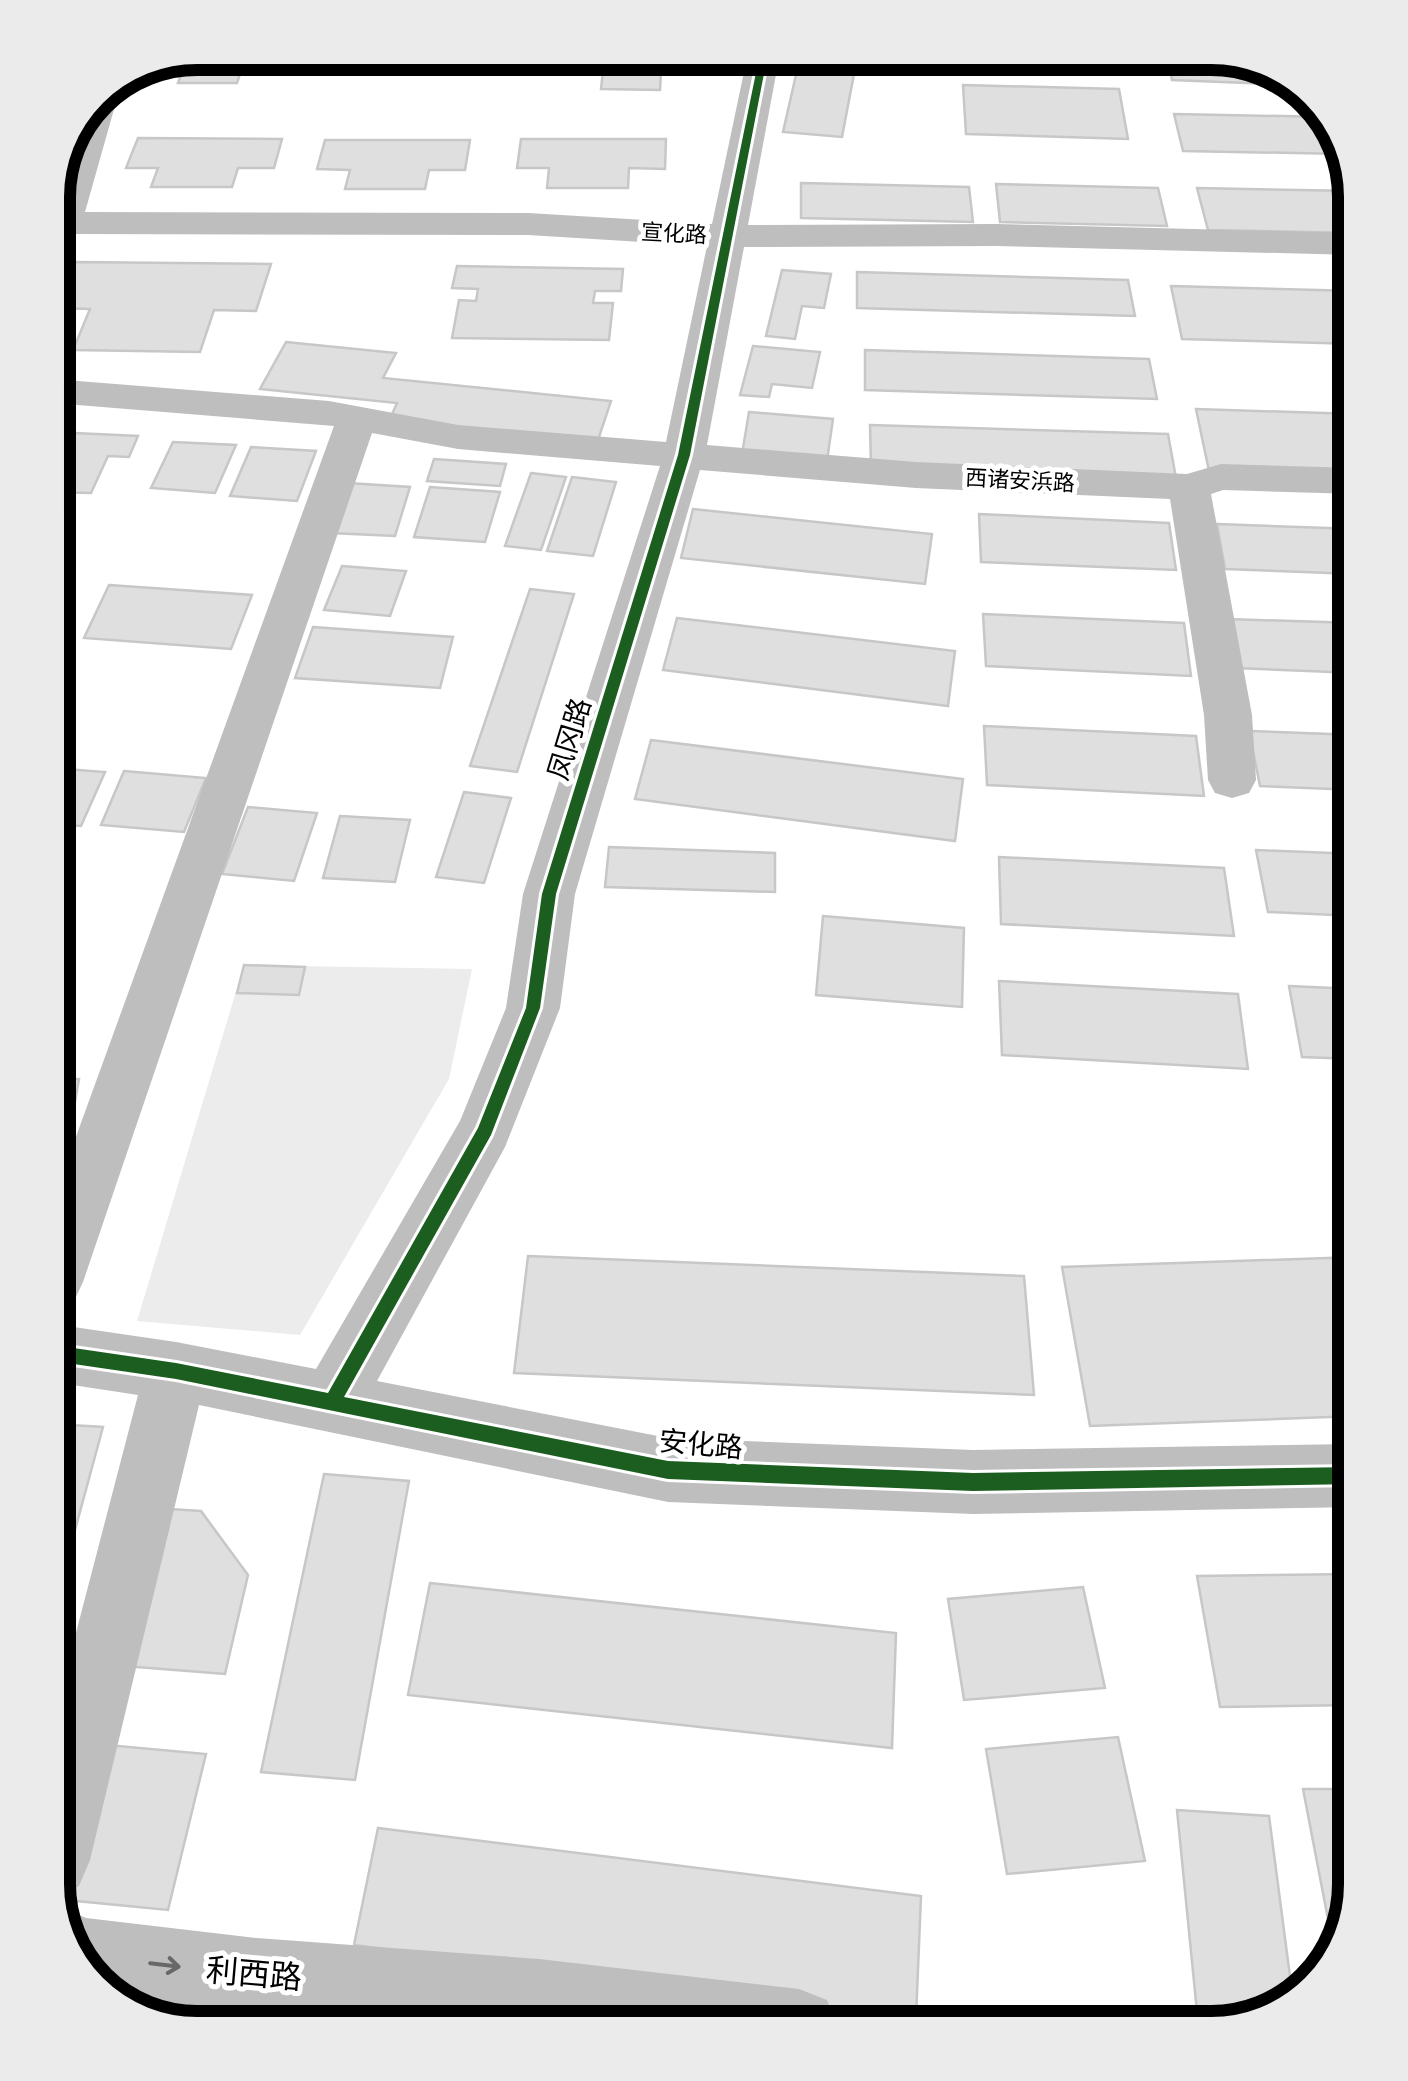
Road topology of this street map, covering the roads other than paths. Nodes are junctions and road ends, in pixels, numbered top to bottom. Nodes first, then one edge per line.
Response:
1 (760, 70) edge
2 (90, 129) edge
3 (70, 191) edge
4 (70, 230) edge
5 (726, 236) junction
6 (1338, 244) edge
7 (70, 392) edge
8 (218, 404) junction
9 (358, 418) junction
10 (70, 428) edge
11 (684, 454) junction
12 (1338, 480) edge
13 (1189, 487) junction
14 (1232, 780) dead end
15 (70, 1234) edge
16 (70, 1356) edge
17 (176, 1371) junction
18 (331, 1404) junction
19 (1338, 1476) edge
20 (70, 1789) edge
21 (93, 1957) edge
22 (651, 2011) edge

1 - 5 street, 凤冈路
2 - 3 street
4 - 5 street, 宣化路
5 - 6 street, 宣化路
5 - 11 street, 凤冈路
7 - 8 street, 西诸安浜路
8 - 9 street, 西诸安浜路
8 - 10 street
9 - 11 street, 西诸安浜路
9 - 15 street
11 - 13 street, 西诸安浜路
11 - 18 street, 凤冈路
12 - 13 street, 西诸安浜路
13 - 14 street
16 - 17 street, 安化路
17 - 18 street, 安化路
17 - 20 street
18 - 19 street, 安化路
21 -> 22 street, 利西路

